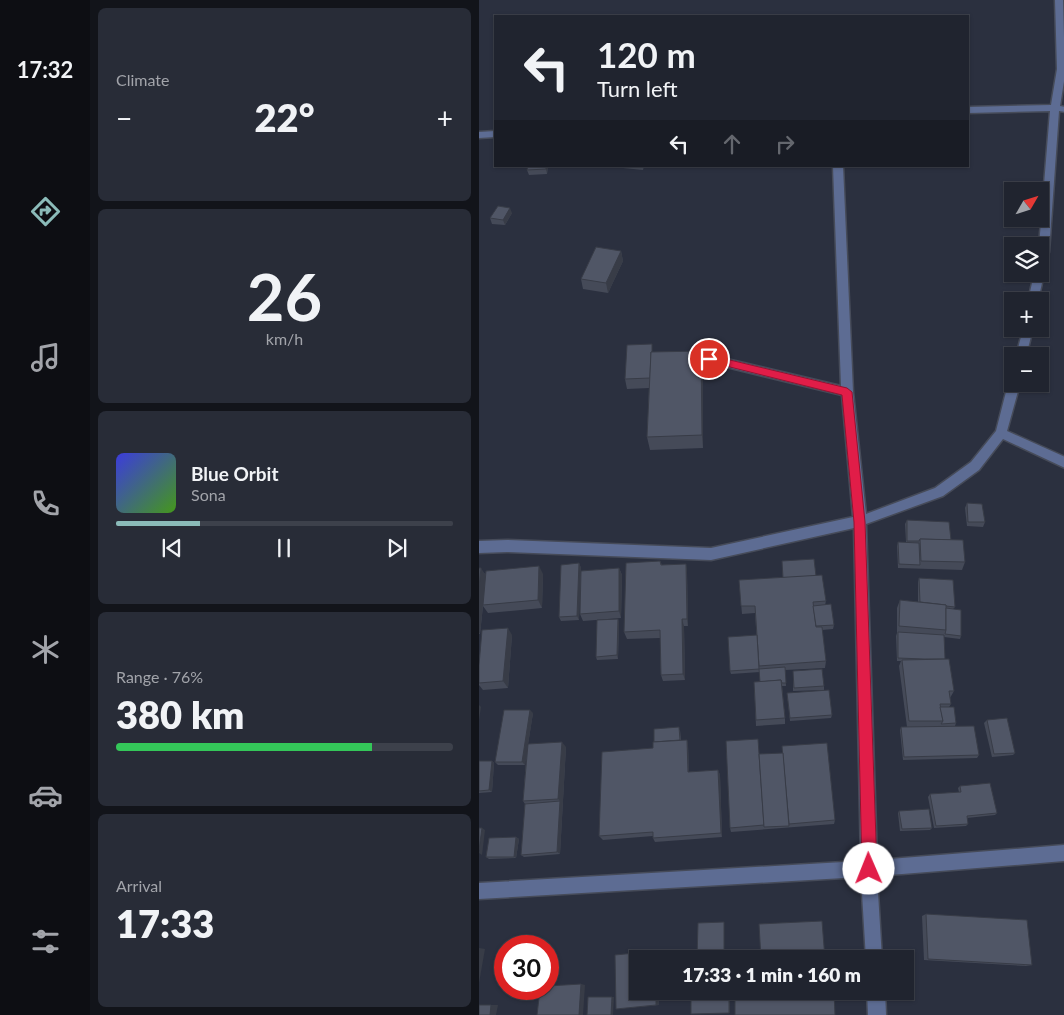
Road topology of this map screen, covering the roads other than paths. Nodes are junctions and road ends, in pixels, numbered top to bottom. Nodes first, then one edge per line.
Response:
1 (1059, 0) edge
2 (1060, 109) edge
3 (969, 110) edge
4 (494, 134) edge
5 (479, 135) edge
6 (838, 167) edge
7 (1046, 237) edge
8 (709, 359) dead end
9 (847, 392) junction
10 (1012, 392) edge
11 (1001, 433) junction
12 (1064, 463) edge
13 (860, 522) junction
14 (479, 547) edge
15 (1064, 852) edge
16 (869, 869) junction
17 (479, 891) edge
18 (874, 950) edge
19 (876, 1000) edge
20 (877, 1015) edge

1 - 2 street
2 - 3 street
2 - 7 street
4 - 5 street
6 - 9 street
8 - 9 street
9 - 13 street
10 - 11 street
11 - 12 street
11 - 13 street
13 - 14 street
13 - 16 street
15 - 16 street
16 - 17 street
16 - 18 street
19 - 20 street

